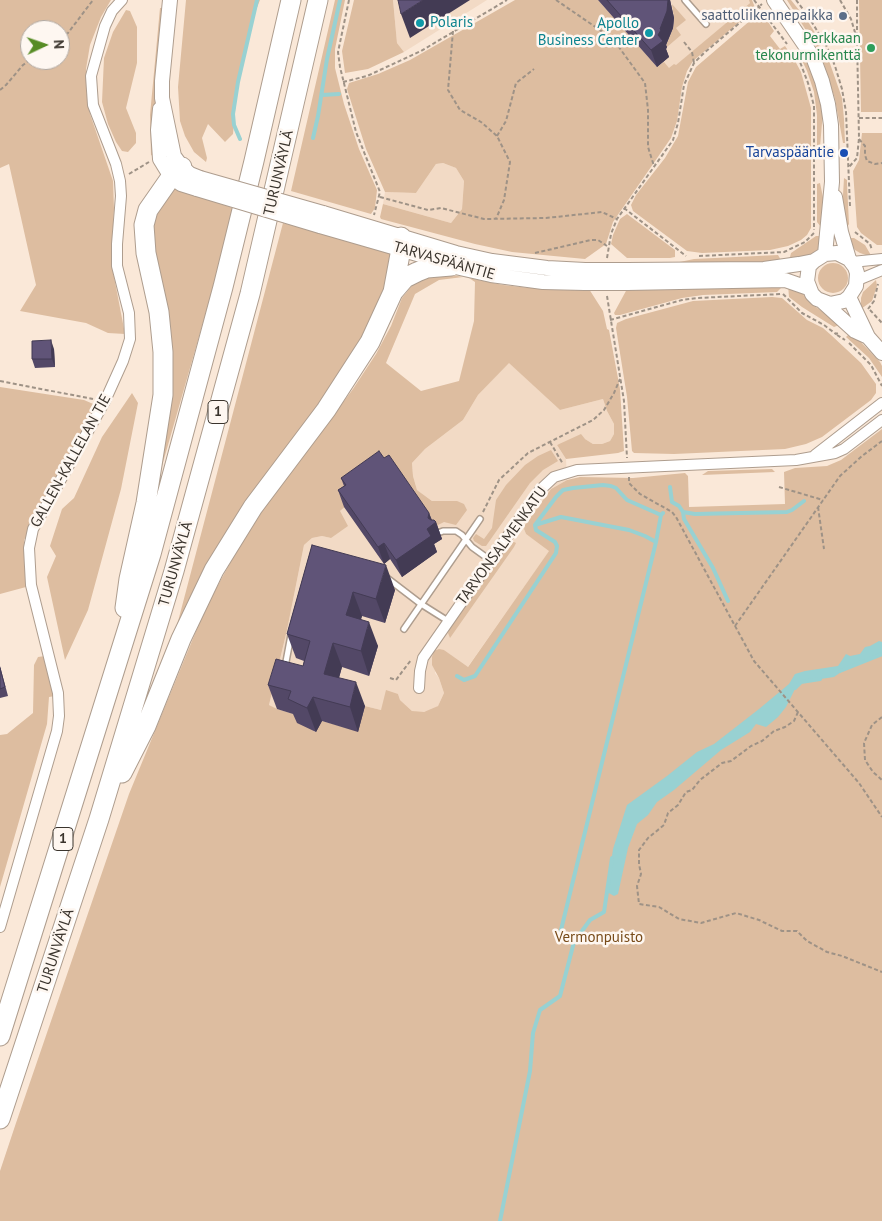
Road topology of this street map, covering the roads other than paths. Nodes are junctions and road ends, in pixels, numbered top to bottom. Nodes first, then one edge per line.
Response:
1 (122, 0) edge
2 (170, 0) edge
3 (291, 0) edge
4 (318, 0) edge
5 (685, 0) edge
6 (769, 2) edge
7 (706, 24) dead end
8 (176, 172) junction
9 (832, 182) junction
10 (401, 243) junction
11 (819, 257) junction
12 (882, 259) edge
13 (850, 260) junction
14 (450, 266) junction
15 (785, 266) junction
16 (882, 270) edge
17 (585, 276) junction
18 (858, 280) junction
19 (808, 288) junction
20 (393, 292) junction
21 (850, 297) junction
22 (823, 302) junction
23 (868, 337) junction
24 (882, 353) edge
25 (882, 402) edge
26 (882, 420) edge
27 (814, 456) junction
28 (480, 519) road end
29 (438, 534) edge
30 (466, 540) junction
31 (491, 561) junction
32 (382, 574) edge
33 (421, 604) junction
34 (448, 621) junction
35 (292, 629) edge
36 (404, 629) dead end
37 (116, 668) junction
38 (290, 669) edge
39 (419, 688) dead end
40 (100, 819) junction
41 (0, 927) edge
42 (0, 1036) edge
43 (0, 1119) edge

1 - 41 street, GALLEN-KALLELAN TIE
2 - 8 main road
3 - 37 highway, TURUNVÄYLÄ / 1
4 - 40 highway, TURUNVÄYLÄ / 1
5 - 7 lane
6 - 9 main road
8 - 10 main road, TARVASPÄÄNTIE, bridge
8 - 37 highway
9 - 11 main road
9 - 13 main road
10 - 14 main road, TARVASPÄÄNTIE
10 - 17 main road, TARVASPÄÄNTIE
10 - 20 highway
11 - 13 main road
11 - 15 main road, TARVASPÄÄNTIE
11 - 19 main road
12 - 13 street
13 - 18 main road
14 - 17 main road, TARVASPÄÄNTIE
14 - 20 highway
15 - 17 main road, TARVASPÄÄNTIE, bridge
15 - 19 main road, TARVASPÄÄNTIE
16 - 18 street
18 - 21 main road
19 - 22 main road
20 - 40 highway
21 - 22 main road
21 - 23 main road
22 - 23 main road
23 - 24 main road
25 - 27 street, TARVONSALMENKATU
26 - 27 street, TARVONSALMENKATU
27 - 31 street, TARVONSALMENKATU
28 - 30 lane
29 - 30 lane
30 - 31 lane
30 - 33 lane
31 - 34 street, TARVONSALMENKATU
32 - 33 lane
33 - 34 lane
33 - 36 lane
34 - 39 street, TARVONSALMENKATU
35 - 38 lane
37 - 42 highway, TURUNVÄYLÄ / 1
40 - 43 highway, TURUNVÄYLÄ / 1

